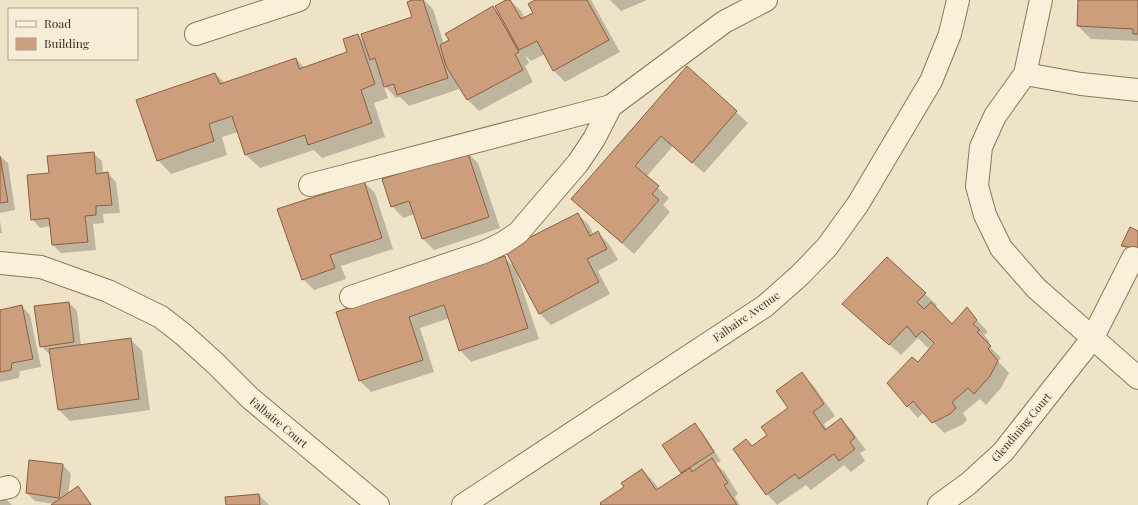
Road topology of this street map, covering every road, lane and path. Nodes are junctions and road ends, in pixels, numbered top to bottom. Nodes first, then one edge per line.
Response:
1 (299, 0) edge
2 (766, 0) edge
3 (958, 0) edge
4 (1041, 0) edge
5 (196, 34) dead end
6 (1025, 74) junction
7 (1138, 90) edge
8 (611, 106) junction
9 (310, 185) dead end
10 (1133, 258) dead end
11 (0, 263) edge
12 (352, 297) dead end
13 (1092, 339) junction
14 (1138, 378) edge
15 (378, 505) edge
16 (464, 505) edge
17 (939, 505) edge

1 - 5 street
2 - 8 street
3 - 16 street, Falbaire Avenue
4 - 6 street
6 - 7 street
6 - 13 street
8 - 9 street
8 - 12 street
10 - 13 street, Glendining Court
11 - 15 street, Falbaire Court
13 - 14 street
13 - 17 street, Glendining Court

